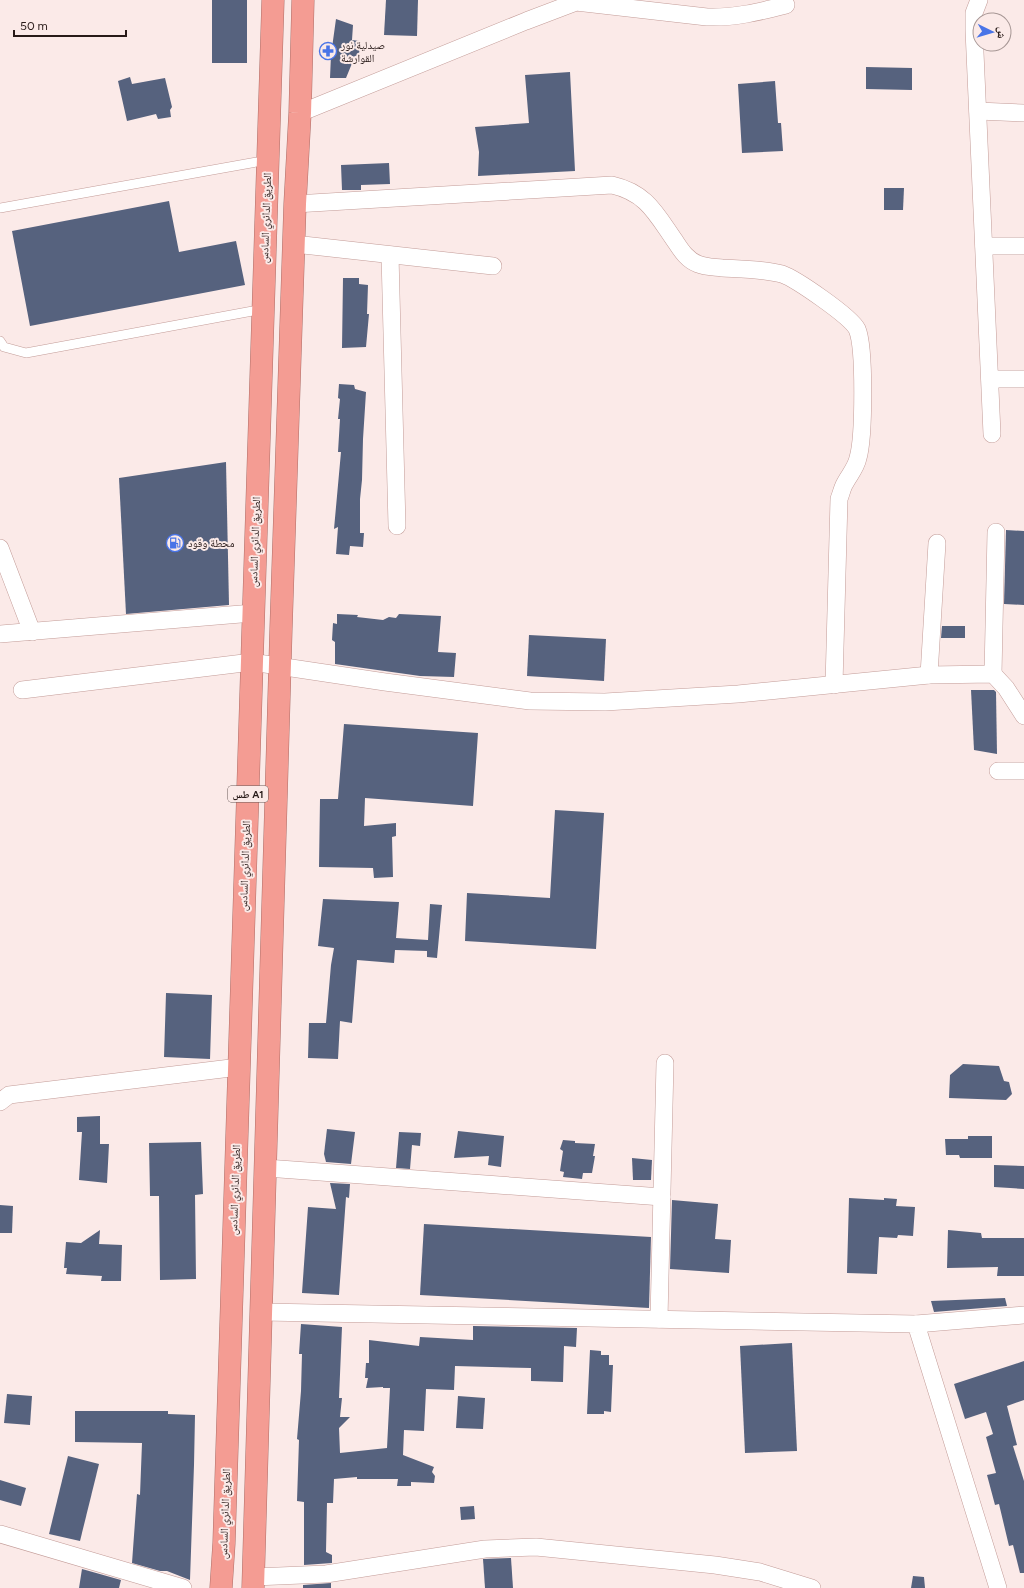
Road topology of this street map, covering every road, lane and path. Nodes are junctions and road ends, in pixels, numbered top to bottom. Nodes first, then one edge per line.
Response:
1 (273, 0) edge
2 (303, 0) edge
3 (979, 0) edge
4 (577, 1) edge
5 (786, 6) dead end
6 (978, 111) junction
7 (300, 113) junction
8 (1024, 113) edge
9 (268, 160) junction
10 (295, 204) junction
11 (0, 208) edge
12 (294, 244) junction
13 (984, 246) junction
14 (1024, 246) edge
15 (390, 255) junction
16 (493, 266) dead end
17 (263, 309) junction
18 (0, 341) edge
19 (990, 379) junction
20 (1024, 379) edge
21 (992, 434) dead end
22 (397, 526) dead end
23 (996, 532) dead end
24 (937, 544) dead end
25 (0, 548) edge
26 (253, 613) junction
27 (32, 632) junction
28 (0, 634) edge
29 (252, 662) junction
30 (280, 665) junction
31 (993, 674) junction
32 (929, 675) junction
33 (834, 685) junction
34 (22, 690) dead end
35 (1024, 716) edge
36 (998, 771) dead end
37 (1024, 771) edge
38 (665, 1063) dead end
39 (239, 1067) junction
40 (0, 1102) edge
41 (266, 1168) junction
42 (662, 1198) junction
43 (262, 1312) junction
44 (1024, 1315) edge
45 (659, 1319) junction
46 (916, 1324) junction
47 (0, 1534) edge
48 (224, 1543) junction
49 (255, 1544) junction
50 (253, 1582) edge
51 (183, 1588) edge
52 (221, 1588) edge
53 (812, 1588) edge
54 (998, 1588) edge

1 - 9 highway, الطريق الدائري السادس / طس A1
2 - 7 highway, طس A1
3 - 6 street
4 - 5 street
4 - 7 street
6 - 8 street
6 - 13 street
7 - 10 highway, طس A1
9 - 11 lane
9 - 17 highway, الطريق الدائري السادس / طس A1
10 - 12 highway, طس A1
10 - 33 street
12 - 15 street
12 - 30 highway, طس A1
13 - 14 street
13 - 19 street
15 - 16 street
15 - 22 street
17 - 18 lane
17 - 26 highway, الطريق الدائري السادس / طس A1
19 - 20 street
19 - 21 street
23 - 31 street
24 - 32 street
25 - 27 street
26 - 27 street
26 - 29 highway, الطريق الدائري السادس / طس A1
27 - 28 street
29 - 30 street
29 - 34 street
29 - 39 highway, الطريق الدائري السادس / طس A1
30 - 33 street
30 - 41 highway, طس A1
31 - 32 street
31 - 35 street
32 - 33 street
36 - 37 street
38 - 42 street
39 - 40 street
39 - 48 highway, الطريق الدائري السادس / طس A1
41 - 42 street
41 - 43 highway, طس A1
42 - 45 street
43 - 45 street
43 - 49 highway, طس A1
44 - 46 street
45 - 46 street
46 - 54 street
47 - 51 street
48 - 49 highway
48 - 52 highway, الطريق الدائري السادس / طس A1
49 - 50 highway, طس A1
50 - 53 street

